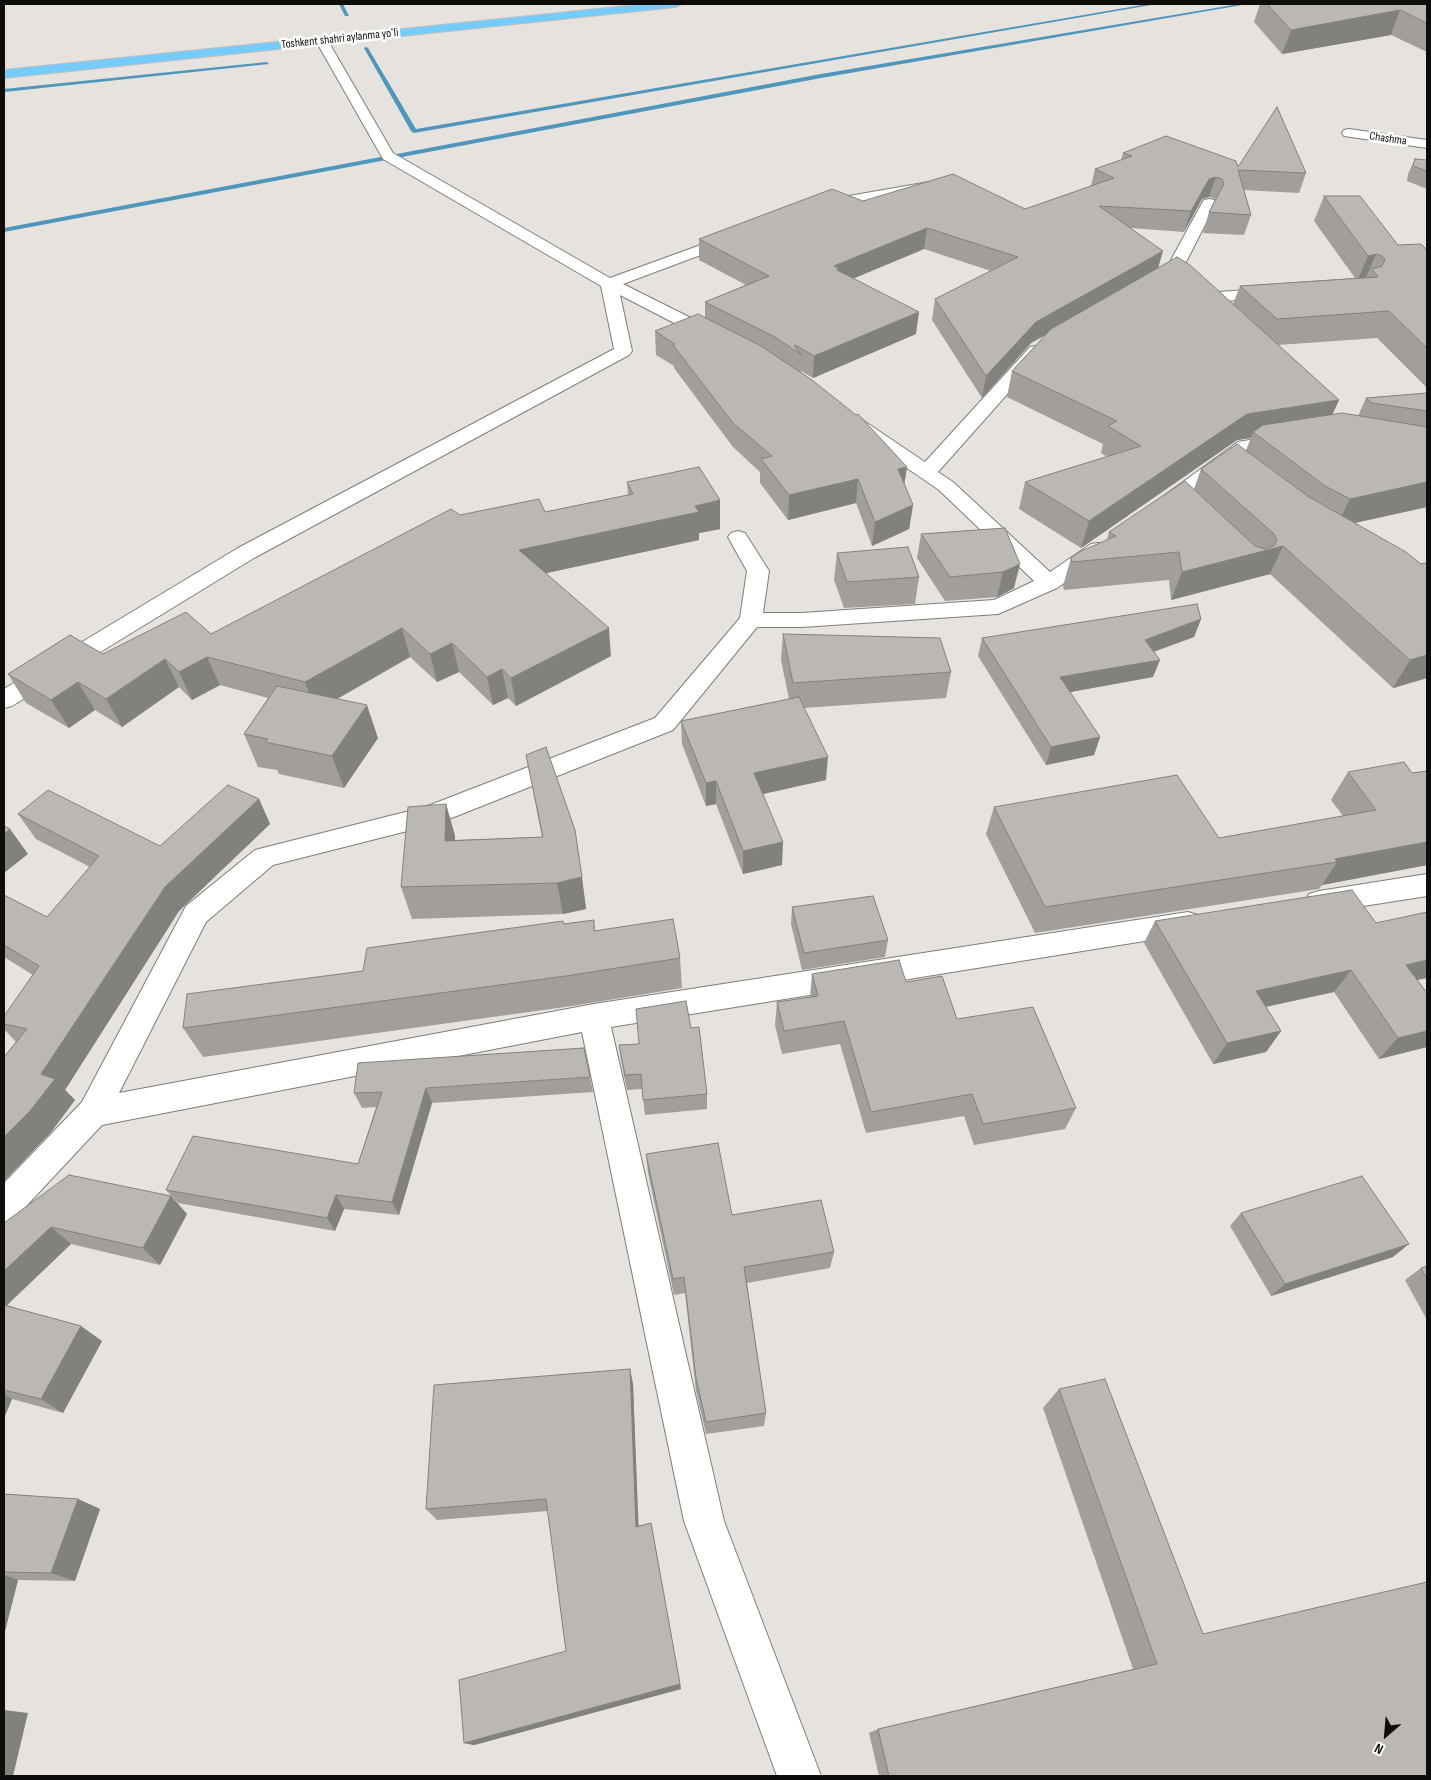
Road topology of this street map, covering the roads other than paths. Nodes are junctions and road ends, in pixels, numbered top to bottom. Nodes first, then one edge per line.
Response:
1 (572, 4) edge
2 (676, 4) edge
3 (322, 41) junction
4 (43, 58) dead end
5 (4, 74) edge
6 (1349, 133) dead end
7 (1427, 144) edge
8 (929, 186) edge
9 (1209, 203) edge
10 (809, 209) edge
11 (745, 233) edge
12 (1173, 271) junction
13 (1156, 280) edge
14 (610, 284) junction
15 (1290, 292) edge
16 (1205, 298) junction
17 (1219, 311) edge
18 (1046, 344) edge
19 (732, 346) edge
20 (847, 418) edge
21 (1311, 436) edge
22 (926, 473) junction
23 (1144, 518) edge
24 (1120, 534) edge
25 (738, 537) dead end
26 (1049, 583) junction
27 (750, 620) junction
28 (4, 700) edge
29 (1427, 885) edge
30 (1290, 906) edge
31 (1212, 919) edge
32 (594, 1017) junction
33 (93, 1112) junction
34 (4, 1206) edge
35 (799, 1776) edge

1 - 4 highway, Toshkent shahri aylanma yoʻli
2 - 3 highway, Toshkent shahri aylanma yoʻli
3 - 5 highway, Toshkent shahri aylanma yoʻli
3 - 14 street
6 - 7 street, Chashma
8 - 10 street
9 - 12 street
11 - 14 street
12 - 13 street
12 - 16 street
14 - 19 street
14 - 28 street
15 - 16 street
16 - 17 street
18 - 22 street
20 - 22 street
21 - 23 street
22 - 26 street
24 - 26 street
25 - 27 street
26 - 27 street
27 - 33 street
29 - 30 street
31 - 32 street
32 - 33 street
32 - 35 street
33 - 34 street

